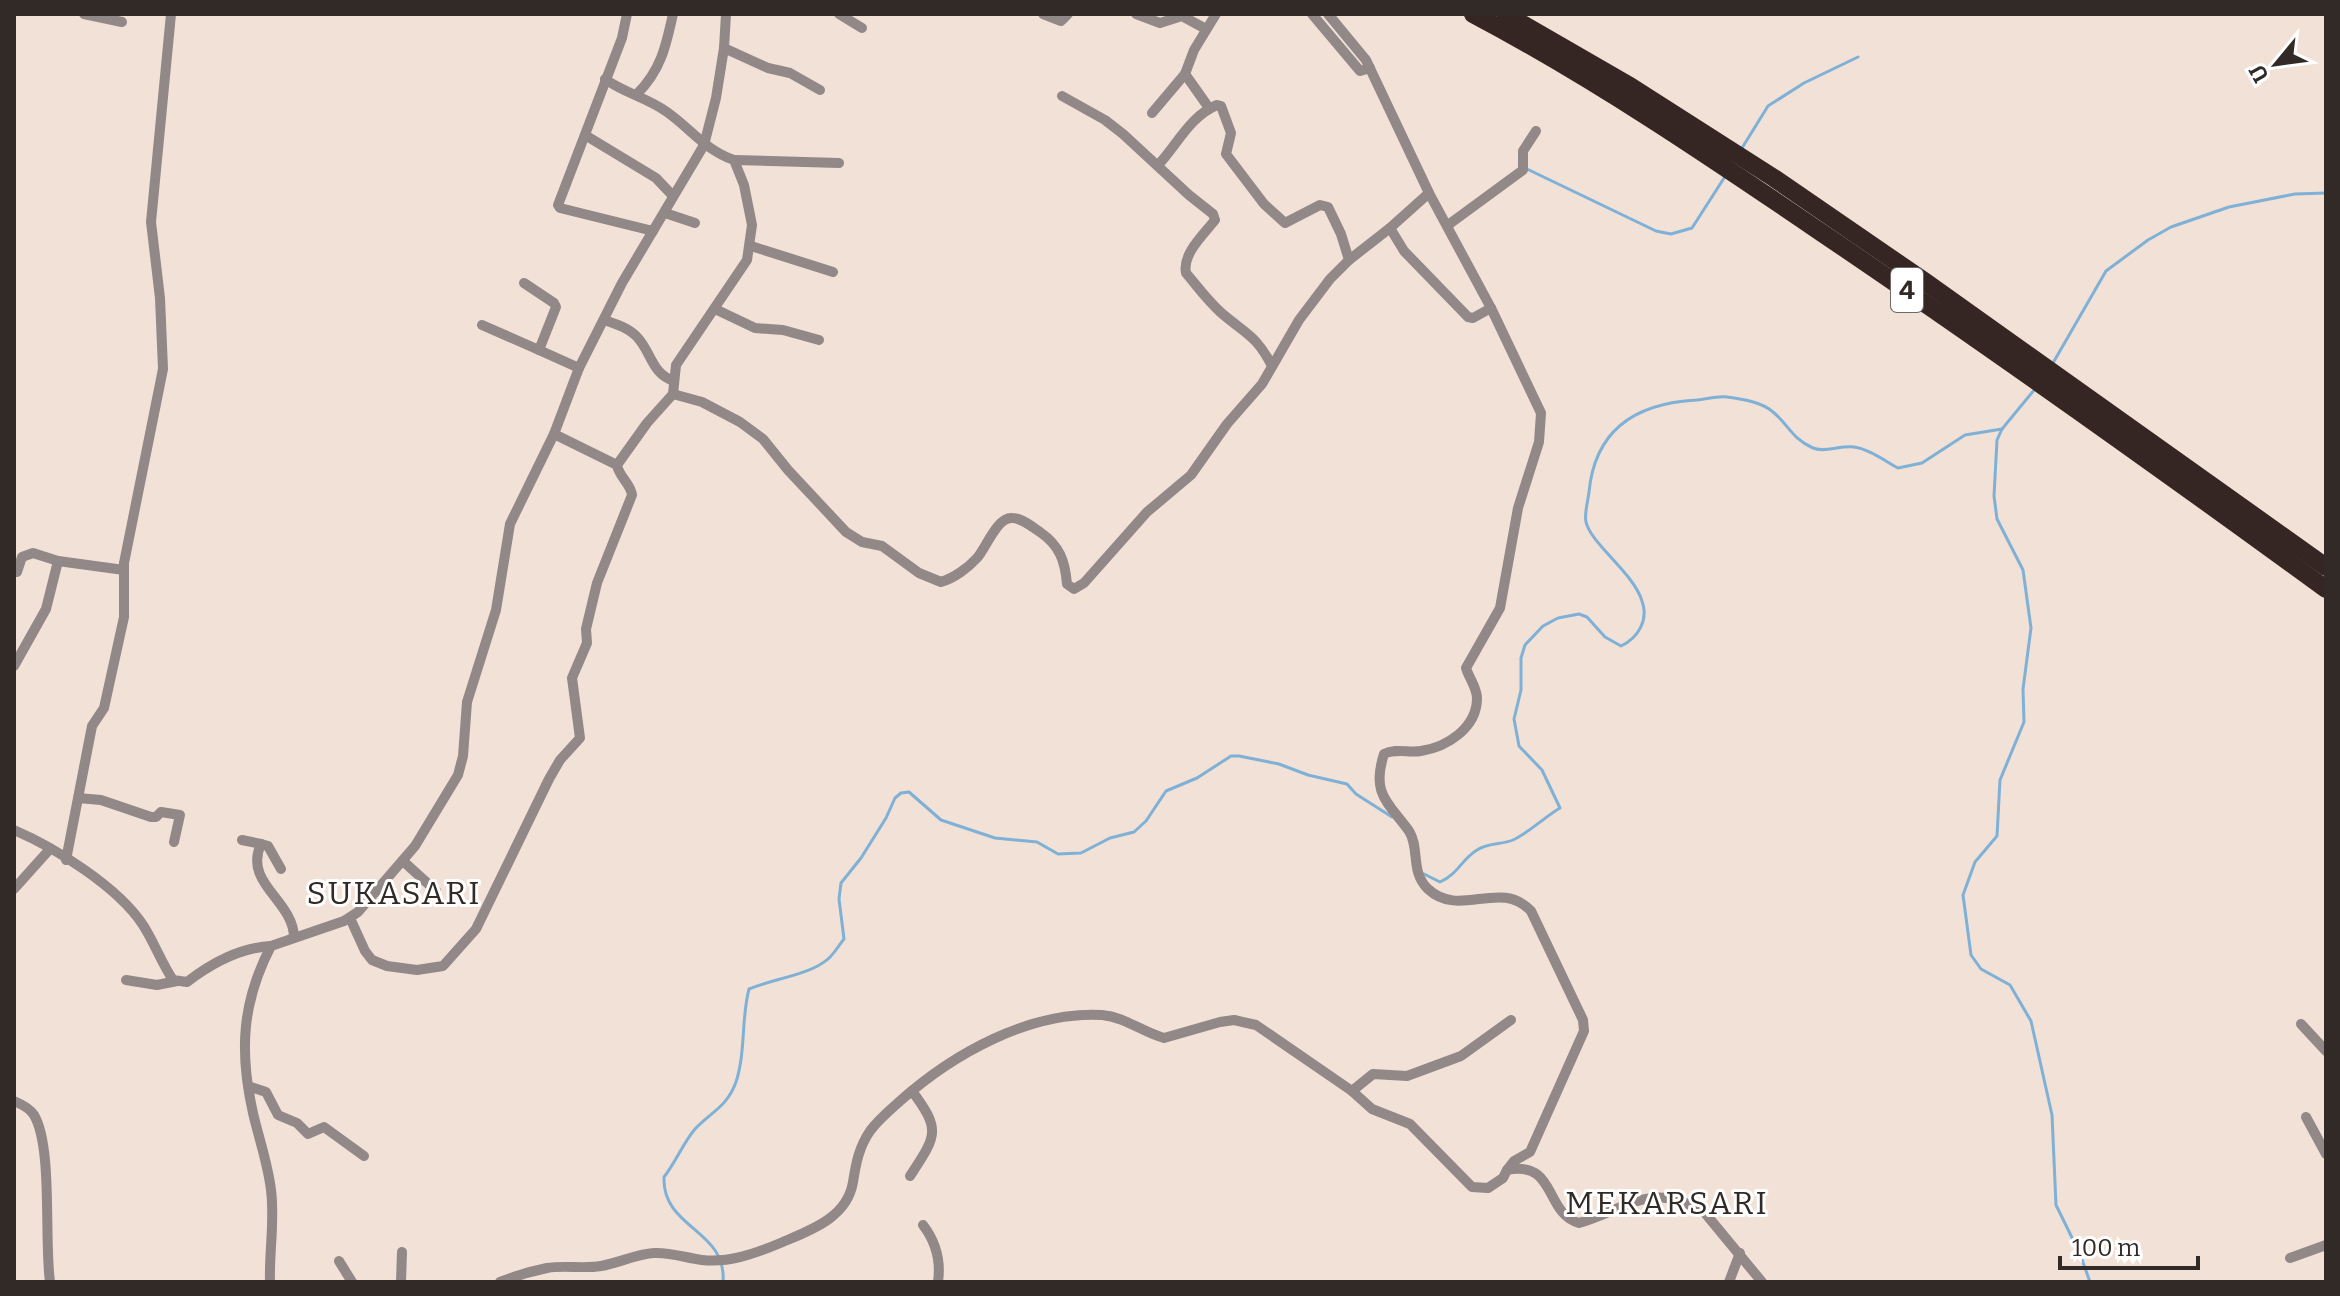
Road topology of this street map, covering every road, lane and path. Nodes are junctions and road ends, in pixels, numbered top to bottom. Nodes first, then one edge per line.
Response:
1 (84, 14) edge
2 (171, 14) edge
3 (627, 14) edge
4 (673, 14) edge
5 (726, 14) edge
6 (839, 14) edge
7 (1043, 14) edge
8 (1068, 14) edge
9 (1136, 14) edge
10 (1216, 14) edge
11 (1312, 14) edge
12 (1328, 14) edge
13 (1473, 14) edge
14 (1505, 14) edge
15 (122, 22) dead end
16 (862, 28) dead end
17 (1206, 29) junction
18 (1334, 31) junction
19 (724, 48) junction
20 (1185, 74) junction
21 (605, 79) junction
22 (820, 90) dead end
23 (637, 94) junction
24 (1062, 96) dead end
25 (1209, 108) junction
26 (1152, 113) dead end
27 (1536, 131) dead end
28 (585, 135) junction
29 (704, 145) junction
30 (734, 160) junction
31 (839, 163) dead end
32 (1158, 165) junction
33 (1429, 193) junction
34 (673, 196) junction
35 (665, 213) junction
36 (695, 223) dead end
37 (1448, 225) junction
38 (1390, 228) junction
39 (653, 231) junction
40 (751, 246) junction
41 (1349, 260) junction
42 (833, 272) dead end
43 (524, 283) dead end
44 (1491, 308) junction
45 (715, 309) junction
46 (604, 320) junction
47 (482, 325) dead end
48 (819, 340) dead end
49 (539, 350) junction
50 (1272, 366) junction
51 (579, 368) junction
52 (674, 381) junction
53 (673, 394) junction
54 (554, 434) junction
55 (617, 465) junction
56 (58, 561) junction
57 (2326, 567) edge
58 (124, 570) junction
59 (14, 572) edge
60 (2326, 589) edge
61 (16, 660) edge
62 (78, 798) junction
63 (14, 830) edge
64 (242, 840) dead end
65 (174, 842) dead end
66 (261, 844) junction
67 (49, 850) junction
68 (66, 860) junction
69 (403, 861) junction
70 (281, 869) dead end
71 (14, 889) edge
72 (436, 891) dead end
73 (350, 918) junction
74 (294, 937) junction
75 (271, 946) junction
76 (126, 980) dead end
77 (177, 981) junction
78 (1511, 1020) dead end
79 (2301, 1024) dead end
80 (2326, 1051) edge
81 (248, 1086) junction
82 (912, 1091) junction
83 (1352, 1091) junction
84 (14, 1101) edge
85 (2306, 1117) dead end
86 (2326, 1154) edge
87 (364, 1156) dead end
88 (1507, 1170) junction
89 (910, 1176) dead end
90 (923, 1225) dead end
91 (2326, 1245) edge
92 (402, 1252) dead end
93 (1740, 1253) junction
94 (2290, 1258) dead end
95 (339, 1261) dead end
96 (50, 1282) edge
97 (270, 1282) edge
98 (352, 1282) edge
99 (401, 1282) edge
100 (500, 1282) edge
101 (938, 1282) edge
102 (1729, 1282) edge
103 (1762, 1282) edge

1 - 15 street
2 - 58 street
3 - 21 street
4 - 23 street
5 - 19 street
6 - 16 street
7 - 8 street
9 - 17 street
10 - 17 street
11 - 18 street
12 - 18 street
13 - 60 highway, 4
14 - 57 highway, 4
17 - 20 street
18 - 33 street
19 - 22 street
19 - 29 street
20 - 25 street
20 - 26 street
21 - 23 street
21 - 28 street
23 - 29 street
24 - 32 street
25 - 32 street
25 - 41 street
27 - 37 street
28 - 34 street
28 - 39 street
29 - 30 street
29 - 34 street
30 - 31 street
30 - 40 street
32 - 50 street
33 - 37 street
33 - 38 street
34 - 35 street
35 - 36 street
35 - 39 street
37 - 44 street
38 - 41 street
38 - 44 street
39 - 46 street
40 - 42 street
40 - 45 street
41 - 50 street
43 - 49 street
44 - 88 street
45 - 48 street
45 - 52 street
46 - 51 street
46 - 52 street
47 - 49 street
49 - 51 street
50 - 53 street
51 - 54 street
52 - 53 street
53 - 55 street
54 - 55 street
54 - 69 street
55 - 73 street
56 - 58 street
56 - 59 street
56 - 61 street
58 - 62 street
62 - 65 street
62 - 68 street
63 - 67 street
64 - 66 street
66 - 70 street
66 - 74 street
67 - 68 street
67 - 71 street
68 - 77 street
69 - 72 street
69 - 73 street
73 - 74 street
74 - 75 street
75 - 77 street
75 - 81 street
76 - 77 street
78 - 83 street
79 - 80 street
81 - 87 street
81 - 97 street
82 - 83 street
82 - 89 street
82 - 100 street
83 - 88 street
84 - 96 street
85 - 86 street
88 - 93 street
90 - 101 street
91 - 94 street
92 - 99 street
93 - 102 street
93 - 103 street
95 - 98 street

